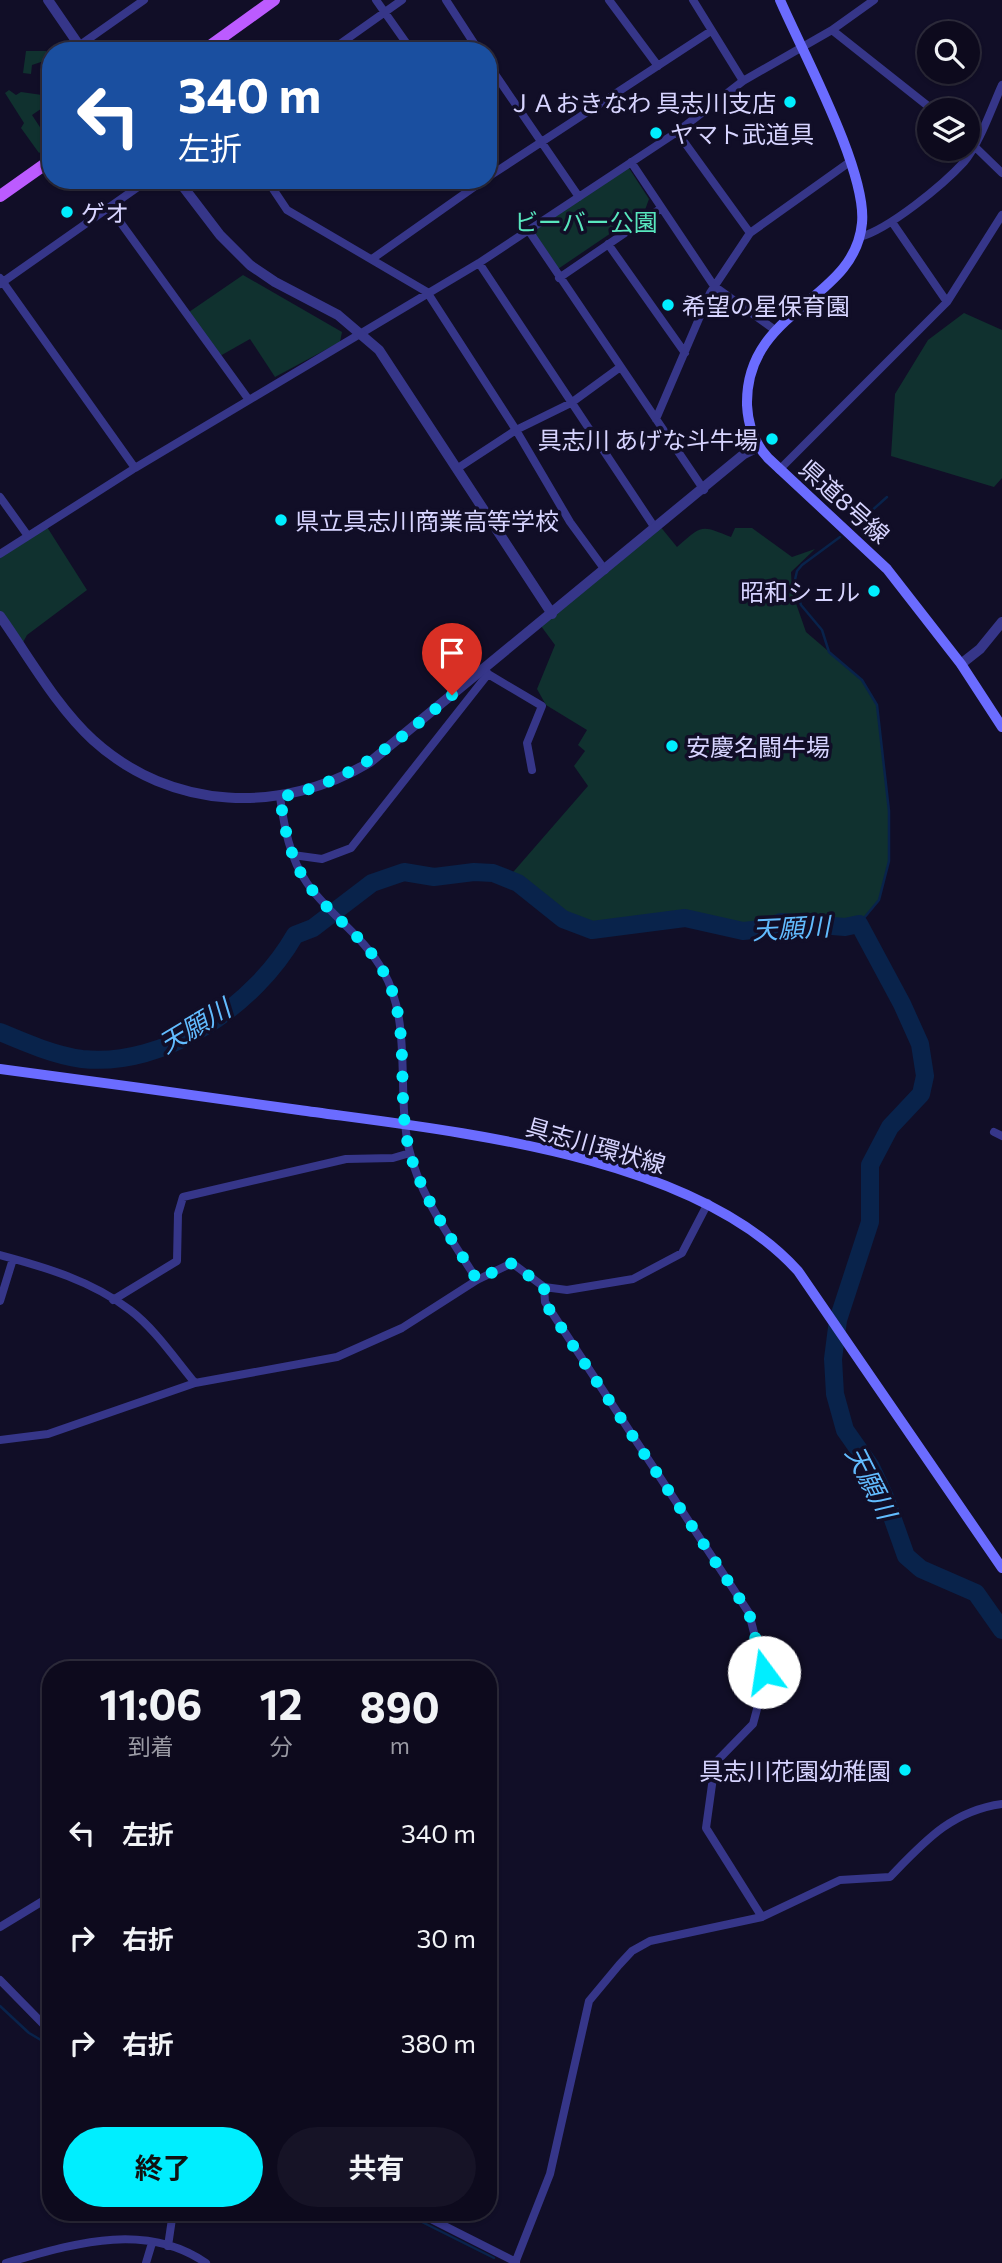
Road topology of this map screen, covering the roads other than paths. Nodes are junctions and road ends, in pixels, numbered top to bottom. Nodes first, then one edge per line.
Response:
1 (48, 0) edge
2 (144, 0) edge
3 (274, 0) edge
4 (376, 0) edge
5 (402, 0) edge
6 (446, 0) edge
7 (609, 0) edge
8 (693, 0) edge
9 (780, 0) edge
10 (874, 0) edge
11 (385, 12) junction
12 (711, 30) junction
13 (832, 30) junction
14 (78, 42) edge
15 (90, 42) edge
16 (216, 42) edge
17 (343, 42) edge
18 (406, 42) edge
19 (473, 42) edge
20 (800, 47) junction
21 (658, 66) junction
22 (497, 77) edge
23 (743, 81) junction
24 (1002, 85) edge
25 (918, 98) edge
26 (980, 125) edge
27 (677, 132) junction
28 (541, 142) junction
29 (980, 151) edge
30 (851, 160) junction
31 (965, 161) edge
32 (631, 162) junction
33 (42, 166) edge
34 (497, 170) edge
35 (1002, 173) edge
36 (136, 189) edge
37 (185, 189) edge
38 (273, 189) edge
39 (471, 189) edge
40 (0, 196) edge
41 (579, 197) junction
42 (110, 208) junction
43 (660, 209) junction
44 (1002, 215) edge
45 (892, 222) junction
46 (529, 231) junction
47 (750, 233) junction
48 (860, 237) junction
49 (608, 244) junction
50 (372, 259) junction
51 (479, 263) junction
52 (559, 278) junction
53 (1, 281) edge
54 (714, 286) junction
55 (427, 292) junction
56 (947, 302) junction
57 (775, 330) junction
58 (363, 334) junction
59 (685, 353) junction
60 (619, 368) junction
61 (248, 400) junction
62 (571, 403) junction
63 (656, 419) junction
64 (516, 430) junction
65 (758, 447) junction
66 (135, 468) junction
67 (458, 468) junction
68 (779, 470) junction
69 (704, 489) junction
70 (0, 497) edge
71 (655, 528) junction
72 (28, 536) junction
73 (0, 554) edge
74 (605, 570) junction
75 (552, 614) junction
76 (0, 616) edge
77 (1002, 622) edge
78 (961, 664) junction
79 (486, 671) junction
80 (1002, 727) edge
81 (532, 770) dead end
82 (280, 797) junction
83 (293, 855) junction
84 (0, 1069) edge
85 (406, 1125) junction
86 (411, 1153) junction
87 (708, 1203) junction
88 (0, 1255) edge
89 (13, 1259) junction
90 (477, 1280) junction
91 (544, 1287) junction
92 (113, 1300) junction
93 (0, 1301) edge
94 (195, 1383) junction
95 (0, 1440) edge
96 (1002, 1568) edge
97 (1002, 1804) edge
98 (42, 1901) edge
99 (762, 1917) junction
100 (0, 1927) edge
101 (0, 1980) edge
102 (42, 2023) edge
103 (172, 2221) edge
104 (435, 2221) edge
105 (152, 2244) junction
106 (168, 2246) junction
107 (516, 2262) edge
108 (6, 2263) edge
109 (146, 2263) edge
110 (206, 2263) edge

1 - 14 street
2 - 15 street
3 - 16 main road
4 - 11 street
5 - 11 street
6 - 19 street
7 - 21 street
8 - 12 street
9 - 20 main road, 県道8号線
10 - 13 street
11 - 17 street
11 - 18 street
12 - 21 street
12 - 23 street
13 - 20 street
13 - 25 street
20 - 23 street
20 - 30 main road, 県道8号線
21 - 28 street
22 - 28 street
23 - 27 street
24 - 26 street
27 - 32 street
27 - 47 street
28 - 34 street
28 - 41 street
29 - 35 street
30 - 47 street
30 - 48 main road, 県道8号線
31 - 45 street
32 - 41 street
32 - 43 street
33 - 40 main road
36 - 42 street
37 - 58 street
38 - 50 street
39 - 50 street
41 - 46 street
42 - 53 street
42 - 61 street
43 - 49 street
43 - 54 street
44 - 56 street
45 - 48 street
45 - 56 street
46 - 51 street
46 - 52 street
47 - 54 street
48 - 57 main road, 県道8号線
49 - 52 street
49 - 59 street
50 - 55 street
51 - 55 street
51 - 62 street
52 - 60 street
53 - 66 street
54 - 57 street
54 - 59 street
55 - 58 street
55 - 64 street
56 - 68 street
57 - 65 main road, 県道8号線
58 - 61 street
58 - 67 street
59 - 63 street
60 - 62 street
60 - 63 street
61 - 66 street
62 - 64 street
62 - 71 street
63 - 69 street
64 - 67 street
64 - 74 street
65 - 68 main road, 県道8号線
65 - 69 street
66 - 72 street
67 - 75 street
68 - 78 main road, 県道8号線
69 - 71 street
70 - 72 street
71 - 74 street
72 - 73 street
74 - 75 street
75 - 79 street
76 - 82 street
77 - 78 street
78 - 80 main road, 県道8号線
79 - 81 street
79 - 82 street
79 - 83 street
82 - 83 street
83 - 85 street
84 - 85 main road, 具志川環状線
85 - 86 street
85 - 87 main road, 具志川環状線
86 - 90 street
86 - 92 street
87 - 91 street
87 - 96 main road, 具志川環状線
88 - 89 street
89 - 92 street
89 - 93 street
90 - 91 street
90 - 94 street
91 - 99 street
92 - 94 street
94 - 95 street
97 - 99 street
98 - 100 street
99 - 107 street
101 - 102 street
103 - 106 street
104 - 107 street
105 - 106 street
105 - 108 street
105 - 109 street
106 - 110 street

